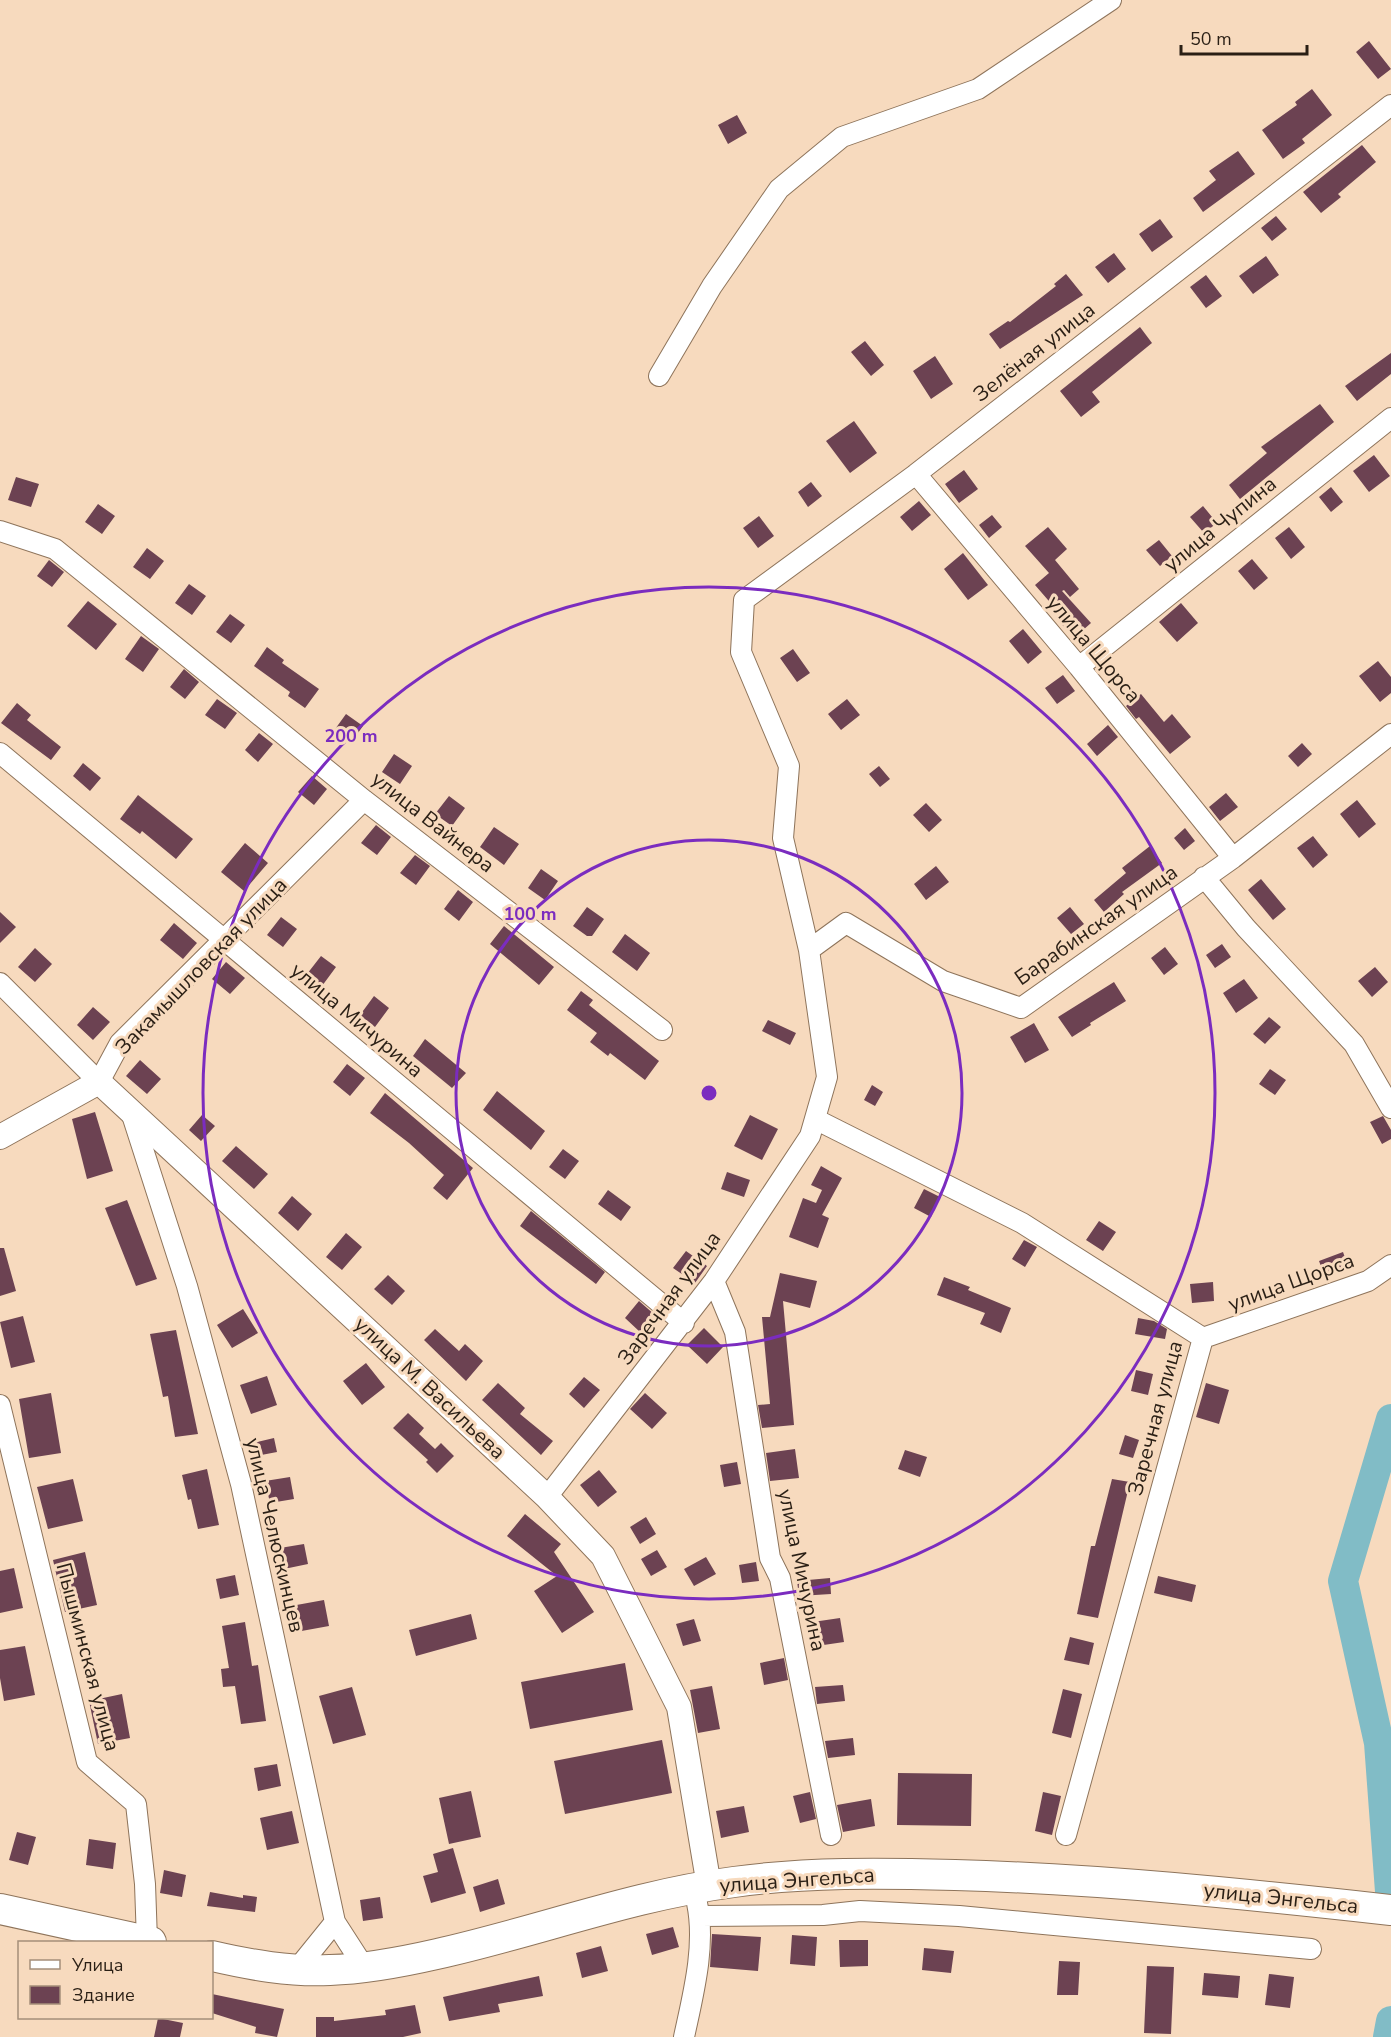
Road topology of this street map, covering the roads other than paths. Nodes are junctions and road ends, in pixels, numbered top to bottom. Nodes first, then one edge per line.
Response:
1 (1111, 0) edge
2 (1391, 105) edge
3 (659, 376) dead end
4 (1391, 418) edge
5 (916, 474) junction
6 (0, 531) edge
7 (741, 652) joint
8 (1079, 668) junction
9 (1391, 734) edge
10 (0, 753) edge
11 (364, 800) junction
12 (1233, 858) junction
13 (1204, 877) junction
14 (224, 940) junction
15 (809, 950) junction
16 (0, 983) edge
17 (662, 1030) dead end
18 (99, 1082) junction
19 (1391, 1108) edge
20 (132, 1112) junction
21 (814, 1119) junction
22 (0, 1137) edge
23 (1391, 1265) edge
24 (714, 1281) junction
25 (684, 1323) junction
26 (1203, 1338) junction
27 (0, 1405) edge
28 (547, 1497) junction
29 (1066, 1834) dead end
30 (831, 1835) dead end
31 (701, 1897) junction
32 (0, 1909) edge
33 (1391, 1910) edge
34 (335, 1923) junction
35 (144, 1941) edge
36 (149, 1941) edge
37 (1311, 1949) dead end
38 (213, 1956) edge
39 (364, 1967) junction
40 (297, 1970) junction
41 (684, 2037) edge

1 - 3 street
2 - 5 street, Зелёная улица
4 - 8 street, улица Чупина
5 - 7 street, Зелёная улица
5 - 8 street, улица Щорса
6 - 11 street, улица Вайнера
7 - 15 street, Заречная улица
8 - 12 street, улица Щорса
9 - 12 street, Барабинская улица
10 - 14 street, улица Мичурина
11 - 14 street, Закамышловская улица
11 - 17 street, улица Вайнера
12 - 13 street, Барабинская улица
13 - 15 street, Барабинская улица
13 - 19 street
14 - 18 street, Закамышловская улица
14 - 25 street, улица Мичурина
15 - 21 street, Заречная улица
16 - 18 street, улица М. Васильева
18 - 20 street, улица М. Васильева
18 - 22 street
20 - 28 street, улица М. Васильева
20 - 34 street, улица Челюскинцев
21 - 24 street, Заречная улица
21 - 26 street, Заречная улица
23 - 26 street, улица Щорса
24 - 25 street, Заречная улица
24 - 30 street, улица Мичурина
25 - 28 street, Заречная улица
26 - 29 street, Заречная улица
27 - 36 street, Пышминская улица
28 - 31 street, улица М. Васильева
31 - 33 main road, улица Энгельса
31 - 37 street
31 - 39 main road, улица Энгельса
31 - 41 street
32 - 35 main road
34 - 39 street, улица Челюскинцев
34 - 40 street
38 - 40 main road, улица Энгельса
39 - 40 main road, улица Энгельса

